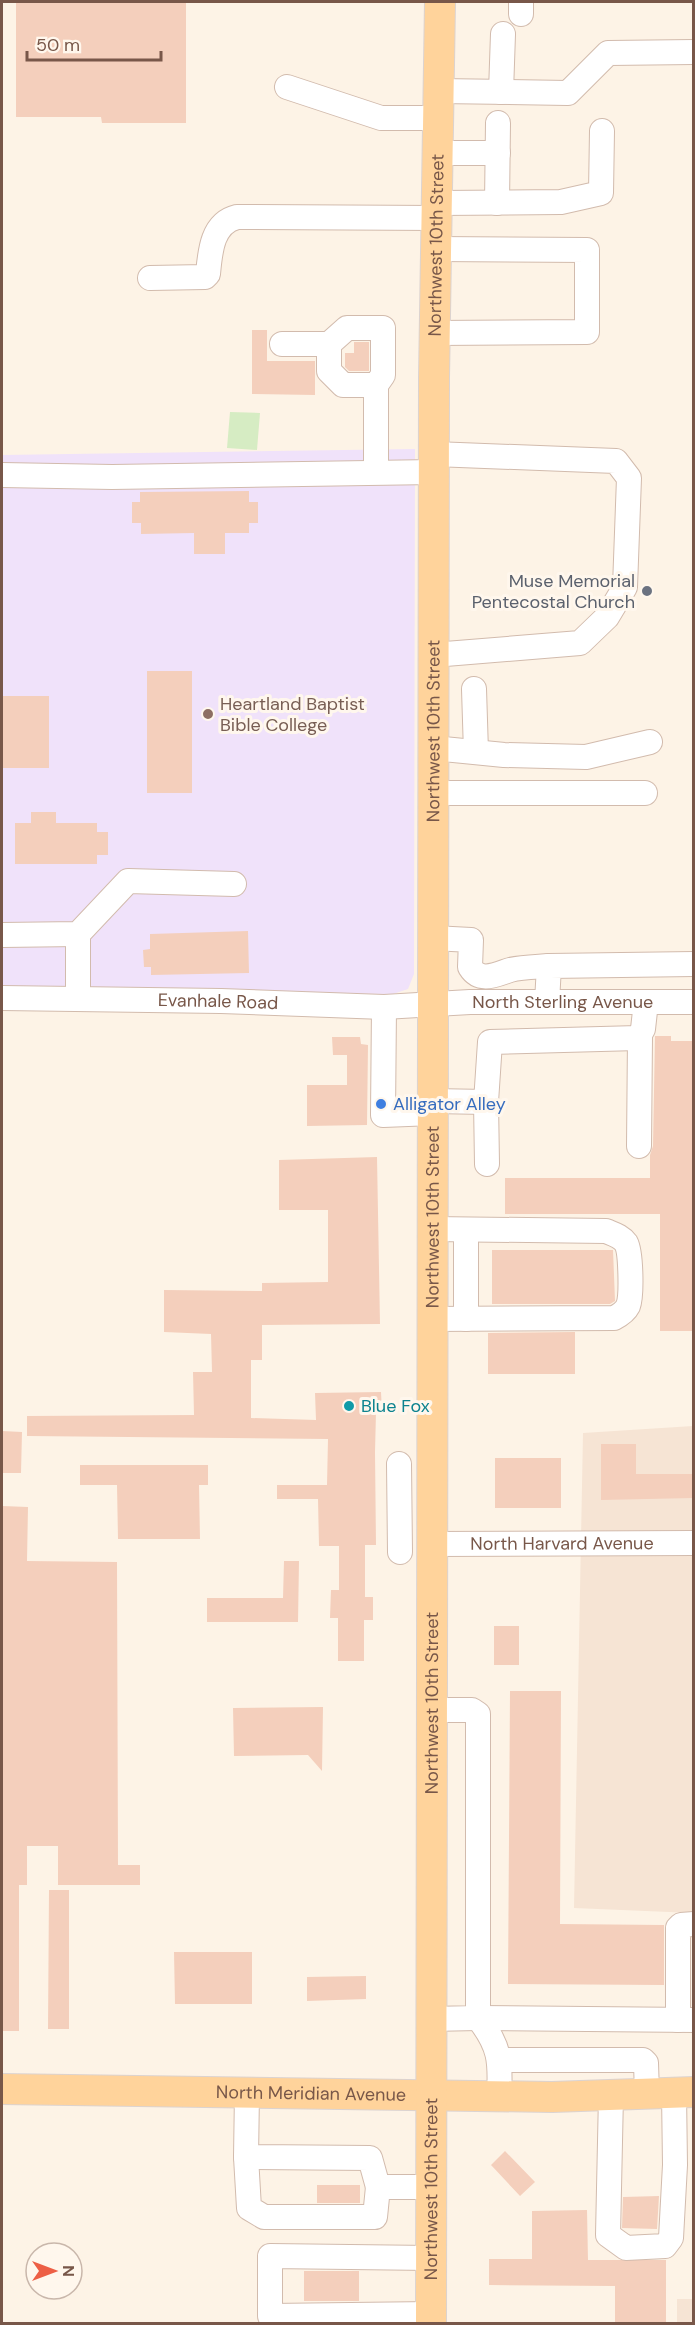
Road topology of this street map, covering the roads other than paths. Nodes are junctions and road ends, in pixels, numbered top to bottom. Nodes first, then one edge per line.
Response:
1 (440, 2) edge
2 (503, 34) dead end
3 (693, 52) edge
4 (287, 87) dead end
5 (501, 92) junction
6 (439, 105) junction
7 (498, 123) dead end
8 (602, 130) dead end
9 (438, 153) junction
10 (498, 153) junction
11 (497, 203) junction
12 (437, 211) junction
13 (436, 249) junction
14 (150, 278) dead end
15 (434, 333) junction
16 (282, 344) dead end
17 (329, 344) junction
18 (376, 385) junction
19 (434, 463) junction
20 (376, 472) junction
21 (2, 475) edge
22 (434, 655) junction
23 (474, 689) dead end
24 (650, 742) dead end
25 (434, 748) junction
26 (476, 752) junction
27 (434, 793) junction
28 (645, 793) dead end
29 (234, 884) dead end
30 (78, 934) junction
31 (2, 935) edge
32 (433, 938) junction
33 (693, 964) edge
34 (549, 966) junction
35 (2, 998) edge
36 (78, 999) junction
37 (547, 1002) junction
38 (646, 1002) junction
39 (693, 1002) edge
40 (433, 1005) junction
41 (384, 1007) junction
42 (640, 1037) junction
43 (486, 1102) junction
44 (433, 1107) junction
45 (639, 1146) dead end
46 (487, 1164) dead end
47 (433, 1229) junction
48 (466, 1230) junction
49 (433, 1319) junction
50 (466, 1319) junction
51 (399, 1464) dead end
52 (693, 1543) edge
53 (432, 1545) junction
54 (400, 1552) dead end
55 (432, 1710) junction
56 (693, 1924) edge
57 (478, 2018) junction
58 (430, 2019) junction
59 (686, 2020) edge
60 (501, 2060) junction
61 (582, 2060) junction
62 (2, 2089) edge
63 (247, 2093) junction
64 (671, 2093) edge
65 (430, 2095) junction
66 (499, 2096) junction
67 (597, 2096) junction
68 (246, 2157) junction
69 (378, 2187) junction
70 (430, 2187) junction
71 (430, 2258) junction
72 (431, 2319) edge

1 - 6 main road, Northwest 10th Street
2 - 5 street
3 - 5 street
4 - 6 street
5 - 6 street
6 - 9 main road, Northwest 10th Street
7 - 10 street
8 - 11 street
9 - 10 street
9 - 12 main road, Northwest 10th Street
10 - 11 street
11 - 12 street
12 - 13 main road, Northwest 10th Street
12 - 14 street
13 - 15 main road, Northwest 10th Street
13 - 15 street
15 - 19 main road, Northwest 10th Street
16 - 17 street
17 - 18 street
17 - 18 street
18 - 20 street
19 - 20 street
19 - 22 main road, Northwest 10th Street
19 - 22 street
20 - 21 street
22 - 25 main road, Northwest 10th Street
23 - 26 street
24 - 26 street
25 - 26 street
25 - 27 main road, Northwest 10th Street
27 - 28 street
27 - 32 main road, Northwest 10th Street
29 - 30 street
30 - 31 street
30 - 36 street
32 - 34 street
32 - 40 main road, Northwest 10th Street
33 - 34 street
34 - 37 street
35 - 36 street, Evanhale Road
36 - 41 street, Evanhale Road
37 - 38 street, North Sterling Avenue
37 - 40 street, North Sterling Avenue
38 - 39 street, North Sterling Avenue
38 - 42 street
40 - 41 street, Evanhale Road
40 - 44 main road, Northwest 10th Street
41 - 44 street
42 - 43 street
42 - 45 street
43 - 44 street
43 - 46 street
44 - 47 main road, Northwest 10th Street
47 - 48 street
47 - 49 main road, Northwest 10th Street
48 - 50 street
48 - 50 street
49 - 50 street
49 - 53 main road, Northwest 10th Street
51 - 54 street
52 - 53 street, North Harvard Avenue
53 - 55 main road, Northwest 10th Street
55 - 57 street
55 - 58 main road, Northwest 10th Street
56 - 59 street
57 - 58 street
57 - 59 street
57 - 60 street
58 - 65 main road, Northwest 10th Street
60 - 61 street
60 - 66 street
61 - 64 street
61 - 67 street
62 - 63 main road, North Meridian Avenue
63 - 65 main road, North Meridian Avenue
63 - 68 street
64 - 67 main road, North Meridian Avenue
64 - 67 street
65 - 66 main road, North Meridian Avenue
65 - 70 main road, Northwest 10th Street
66 - 67 main road, North Meridian Avenue
68 - 69 street
68 - 69 street
69 - 70 street
70 - 71 main road, Northwest 10th Street
71 - 72 main road, Northwest 10th Street
71 - 72 street

